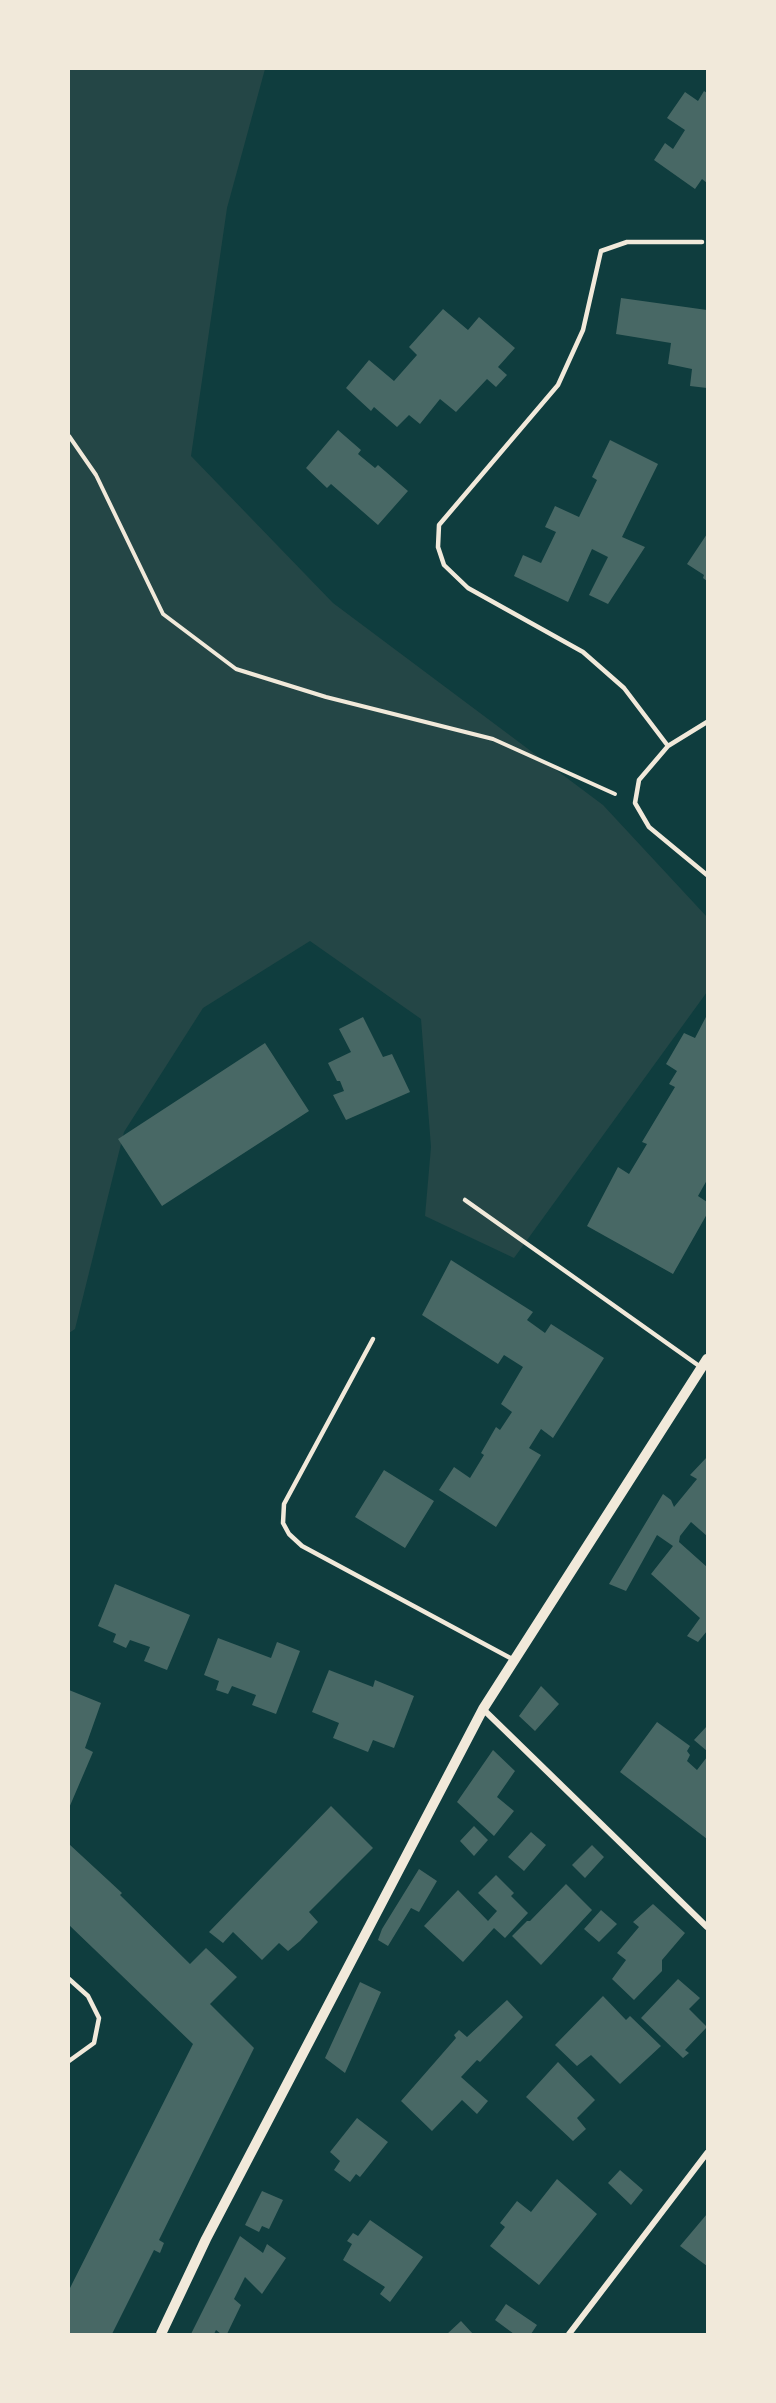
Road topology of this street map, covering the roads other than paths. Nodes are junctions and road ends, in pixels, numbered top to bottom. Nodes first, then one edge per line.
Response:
1 (702, 242) dead end
2 (707, 722) edge
3 (668, 746) junction
4 (707, 875) edge
5 (465, 1200) dead end
6 (374, 1339) dead end
7 (704, 1364) edge
8 (514, 1660) junction
9 (483, 1709) junction
10 (707, 1927) edge
11 (69, 1979) edge
12 (69, 2061) edge
13 (707, 2153) edge
14 (161, 2334) edge
15 (569, 2334) edge

1 - 3 lane
2 - 3 lane
3 - 4 lane
5 - 7 lane
6 - 8 lane
7 - 8 street
8 - 9 street
9 - 10 street
9 - 14 street
11 - 12 lane
13 - 15 street

